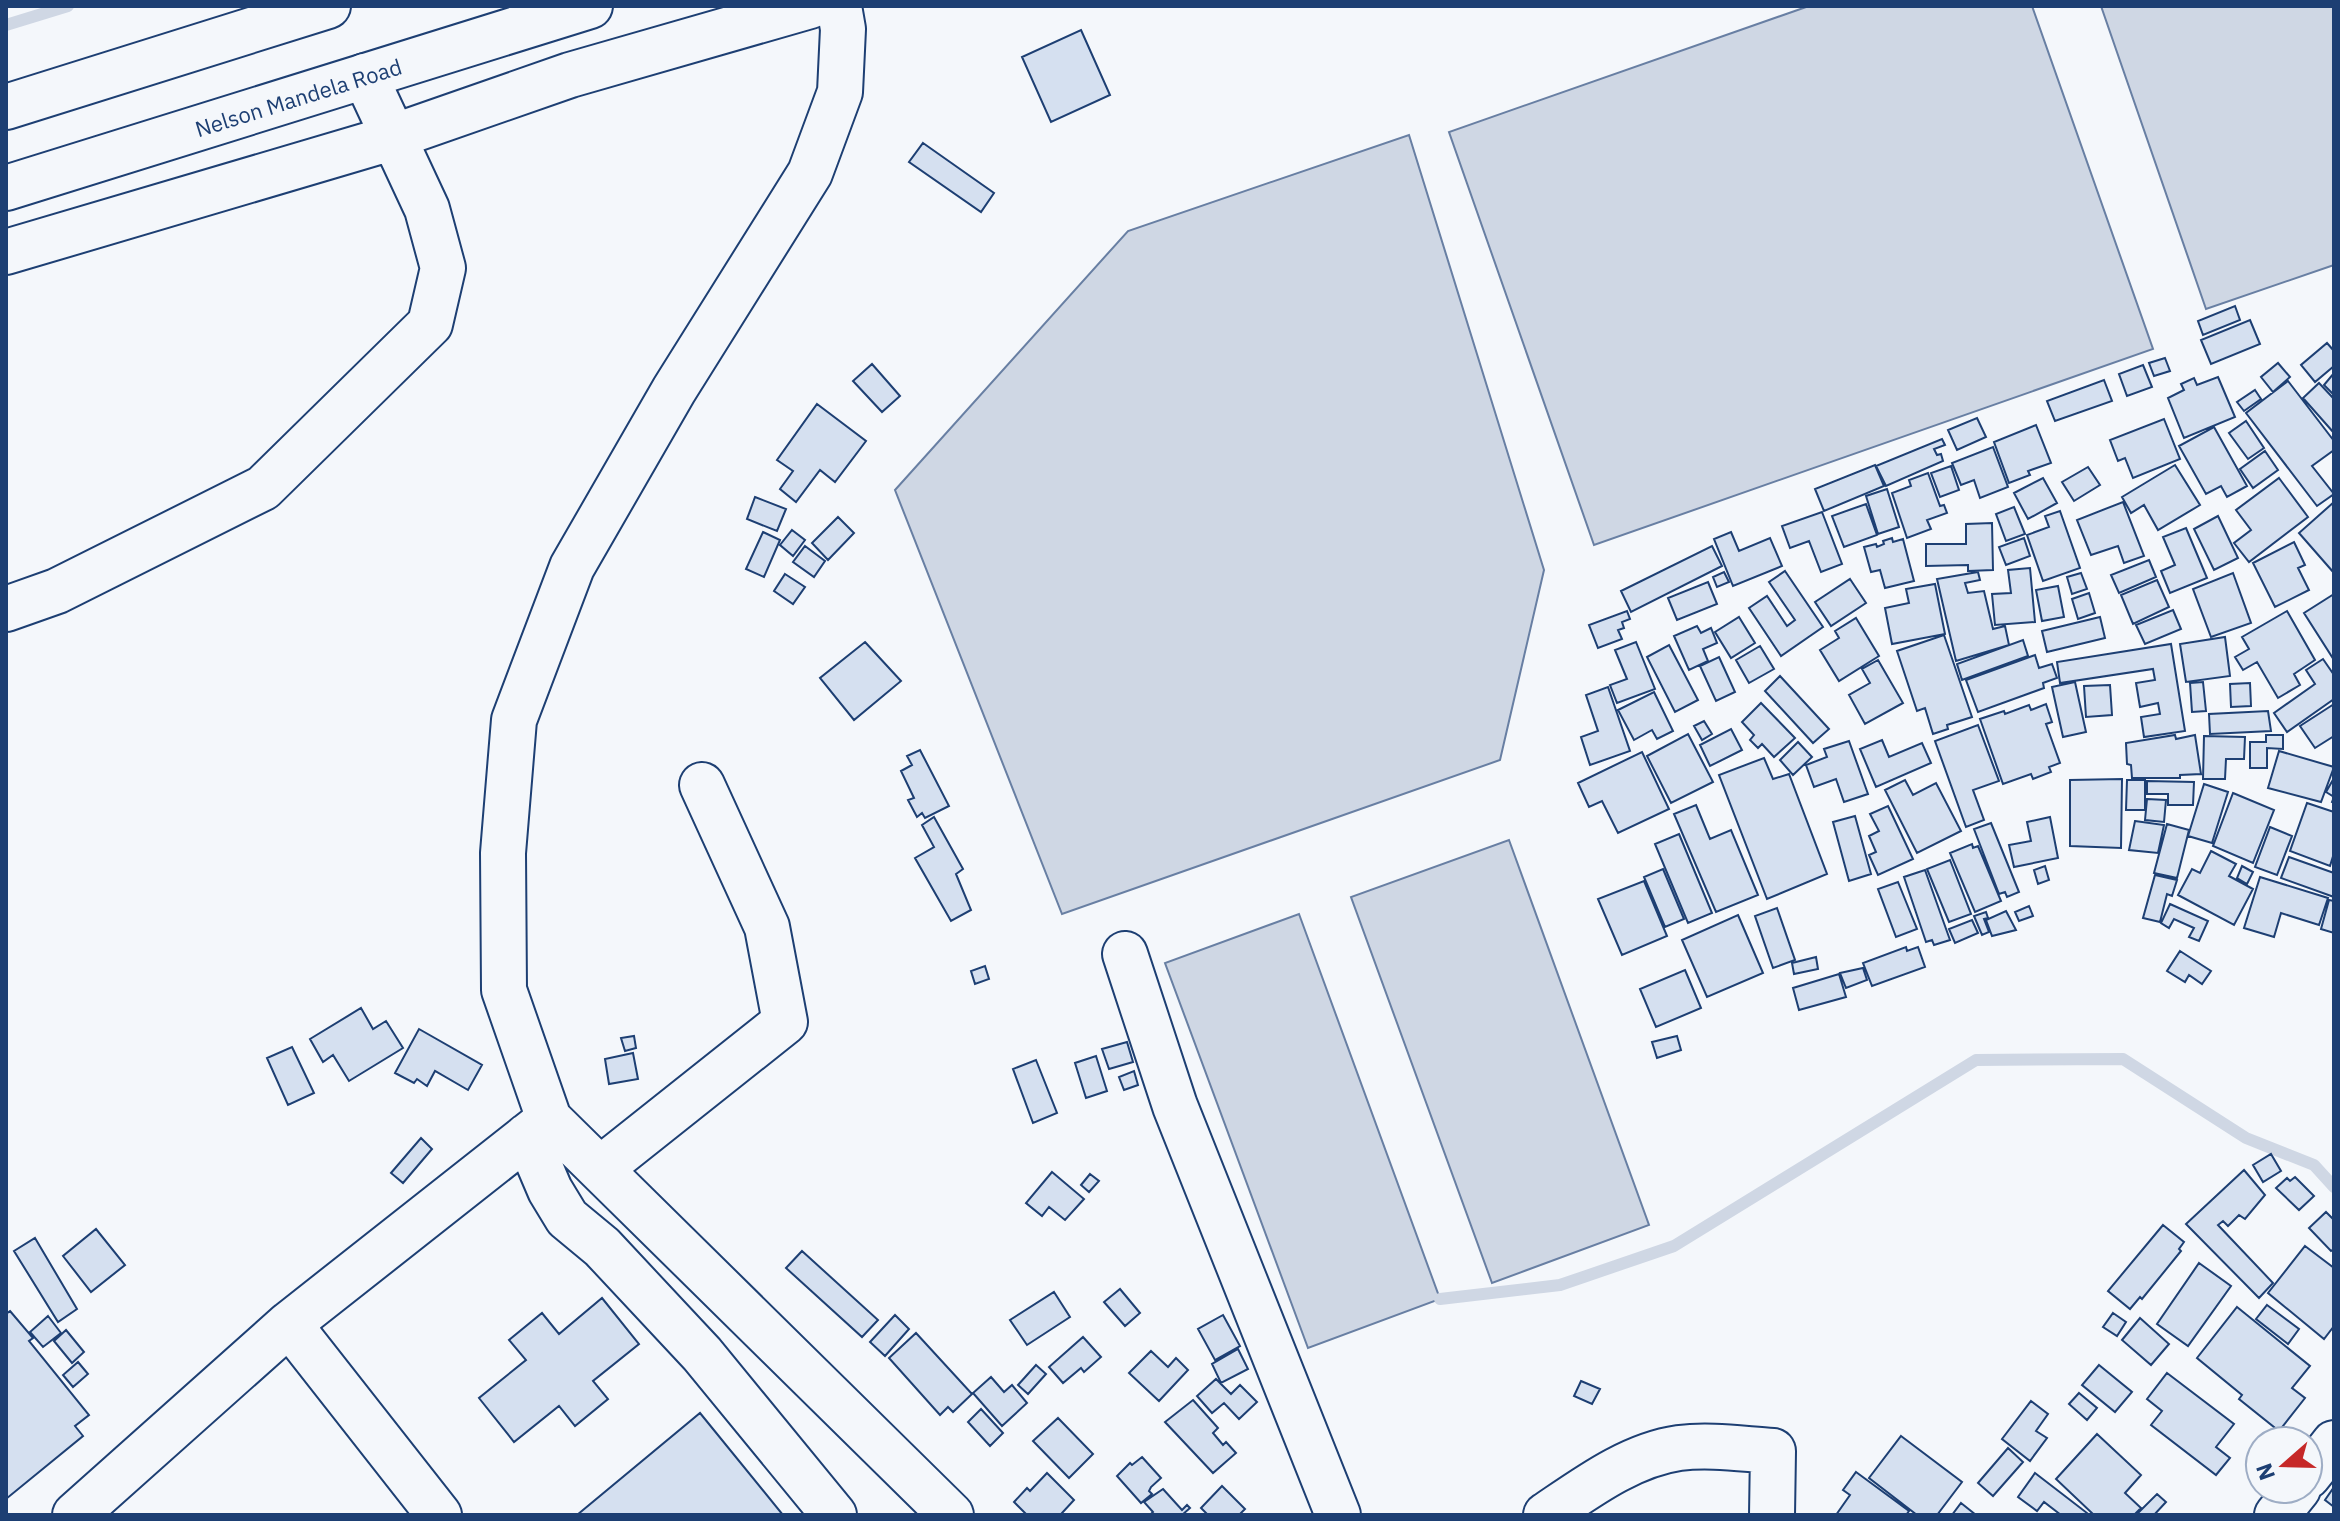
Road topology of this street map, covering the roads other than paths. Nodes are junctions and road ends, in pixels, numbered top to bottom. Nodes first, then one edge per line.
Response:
1 (328, 6) edge
2 (590, 6) edge
3 (810, 6) edge
4 (839, 6) edge
5 (365, 76) junction
6 (6, 107) edge
7 (394, 136) junction
8 (6, 188) edge
9 (6, 252) edge
10 (6, 609) edge
11 (702, 785) dead end
12 (1125, 954) dead end
13 (538, 1127) junction
14 (600, 1169) junction
15 (289, 1324) junction
16 (75, 1515) edge
17 (439, 1515) edge
18 (834, 1515) edge
19 (951, 1515) edge
20 (1338, 1515) edge
21 (1546, 1515) edge
22 (1772, 1515) edge

1 - 6 street
2 - 5 street, Nelson Mandela Road
3 - 7 street
4 - 13 street
5 - 7 street
5 - 8 street, Nelson Mandela Road
7 - 9 street
7 - 10 street
11 - 14 street
12 - 20 street
13 - 14 street
13 - 15 street
13 - 18 street
14 - 19 street
15 - 16 street
15 - 17 street
21 - 22 street

